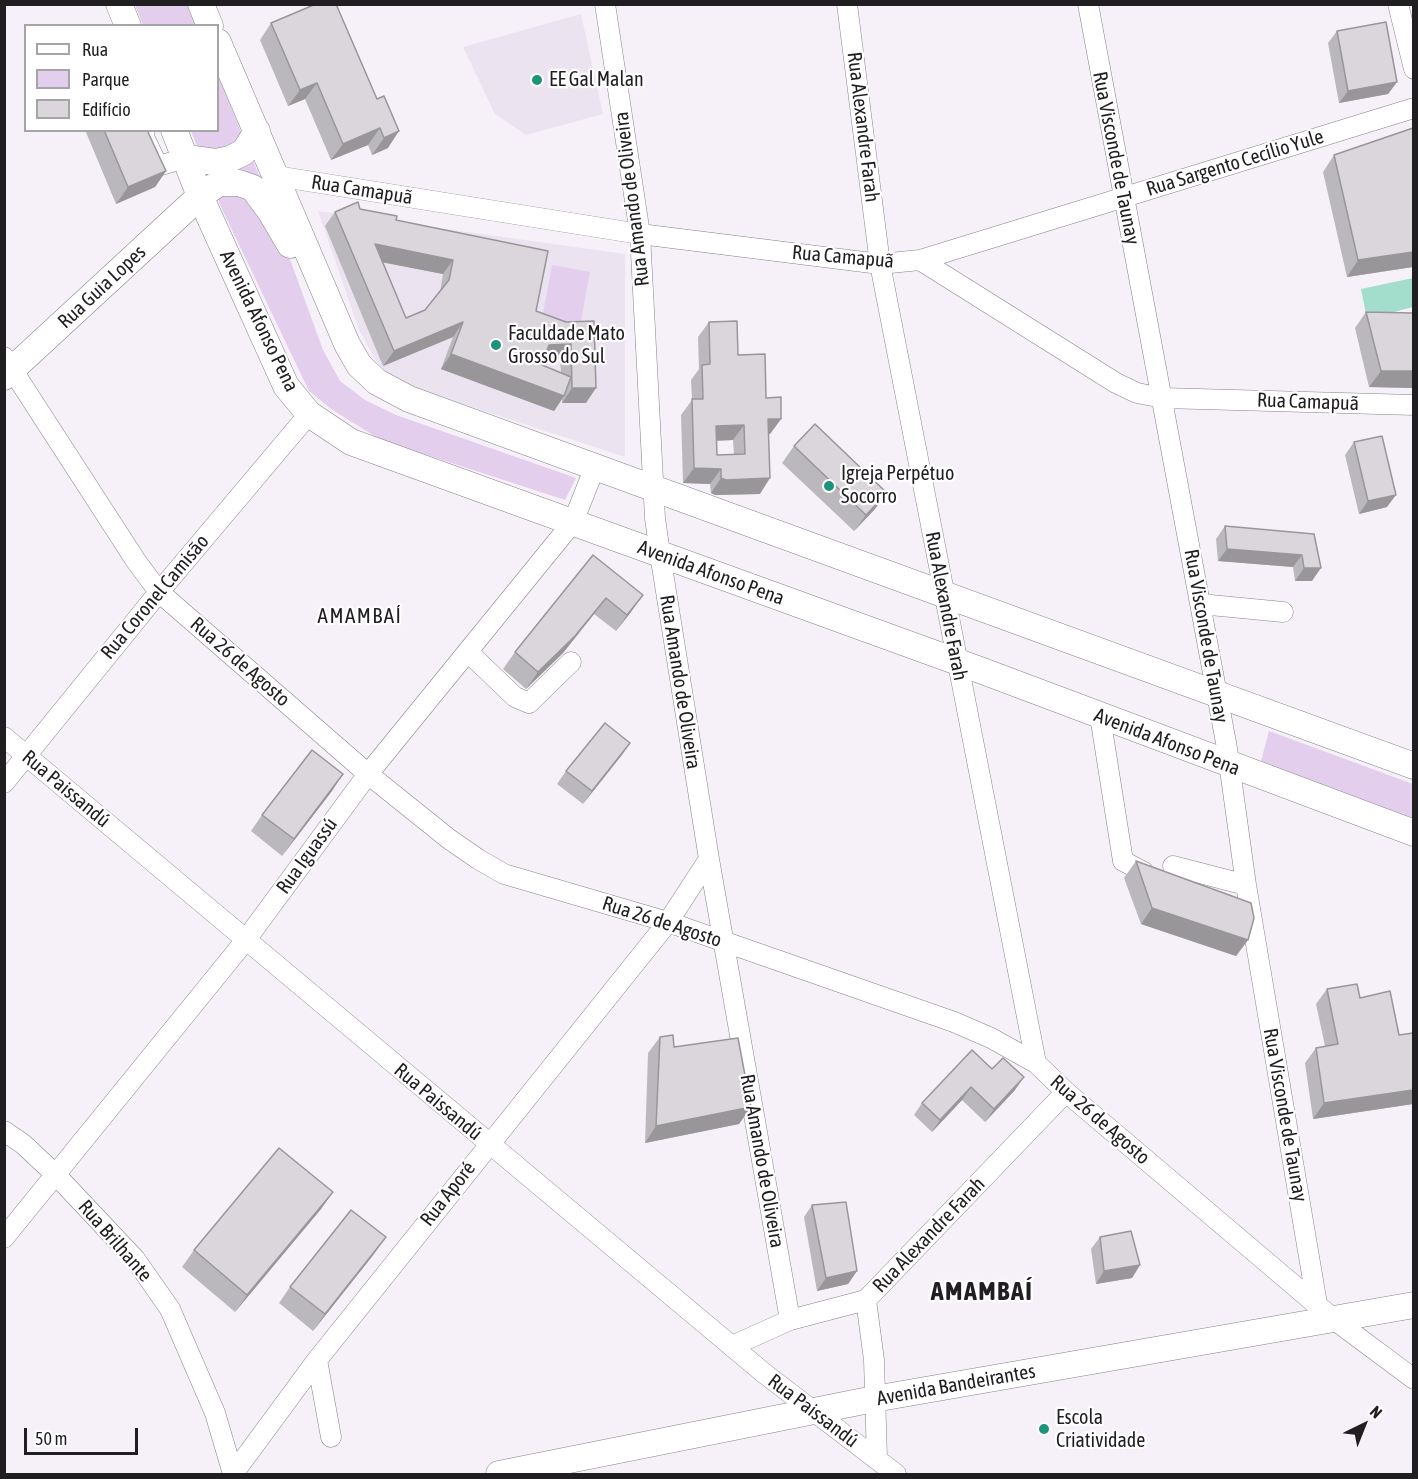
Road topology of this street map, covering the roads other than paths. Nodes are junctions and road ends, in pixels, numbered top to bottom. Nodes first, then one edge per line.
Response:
1 (119, 4) edge
2 (201, 4) edge
3 (604, 4) edge
4 (847, 4) edge
5 (1088, 4) edge
6 (1398, 4) edge
7 (127, 24) edge
8 (209, 24) edge
9 (219, 44) edge
10 (1413, 69) edge
11 (1413, 108) edge
12 (257, 130) junction
13 (144, 132) edge
14 (175, 132) edge
15 (186, 158) junction
16 (276, 176) junction
17 (200, 196) junction
18 (1123, 197) junction
19 (640, 234) junction
20 (920, 260) junction
21 (880, 264) junction
22 (347, 344) junction
23 (7, 368) edge
24 (1163, 398) junction
25 (1413, 405) edge
26 (309, 414) junction
27 (595, 467) junction
28 (655, 489) junction
29 (573, 522) junction
30 (660, 554) junction
31 (159, 591) junction
32 (945, 595) junction
33 (1200, 604) junction
34 (1283, 612) dead end
35 (468, 651) junction
36 (571, 662) dead end
37 (957, 663) junction
38 (1217, 696) junction
39 (1100, 716) junction
40 (4, 737) edge
41 (26, 755) junction
42 (1229, 765) junction
43 (1413, 766) edge
44 (368, 774) junction
45 (4, 783) edge
46 (1413, 833) edge
47 (709, 859) junction
48 (1173, 866) dead end
49 (1144, 872) edge
50 (1246, 885) junction
51 (668, 922) junction
52 (245, 940) junction
53 (724, 942) junction
54 (1036, 1063) junction
55 (1066, 1092) junction
56 (4, 1131) edge
57 (488, 1143) junction
58 (55, 1174) junction
59 (4, 1238) edge
60 (866, 1300) junction
61 (1317, 1304) junction
62 (1413, 1305) edge
63 (790, 1320) junction
64 (1336, 1321) junction
65 (732, 1346) junction
66 (317, 1360) junction
67 (1413, 1379) edge
68 (874, 1399) junction
69 (815, 1412) junction
70 (331, 1437) dead end
71 (877, 1459) junction
72 (557, 1469) edge
73 (233, 1474) edge
74 (499, 1474) edge
75 (896, 1474) edge

1 - 7 main road
2 - 8 main road
3 - 19 street, Rua Amando de Oliveira
4 - 21 street, Rua Alexandre Farah
5 - 18 street, Rua Visconde de Taunay
6 - 10 street
9 - 12 main road
11 - 18 street, Rua Sargento Cecílio Yule
12 - 15 main road
12 - 16 main road
13 - 15 street
14 - 15 main road, Avenida Afonso Pena
15 - 17 main road, Avenida Afonso Pena
16 - 19 street, Rua Camapuã
16 - 22 main road
17 - 22 main road, Rua Guia Lopes
17 - 23 main road, Rua Guia Lopes
17 - 26 main road, Avenida Afonso Pena
18 - 20 street, Rua Sargento Cecílio Yule
18 - 24 street, Rua Visconde de Taunay
19 - 21 street, Rua Camapuã
19 - 28 street, Rua Amando de Oliveira
20 - 21 street, Rua Camapuã
20 - 24 street, Rua Camapuã
21 - 32 street, Rua Alexandre Farah
22 - 27 main road
23 - 31 street, Rua 26 de Agosto
24 - 25 street, Rua Camapuã
24 - 33 street, Rua Visconde de Taunay
26 - 29 main road, Avenida Afonso Pena
26 - 31 street, Rua Coronel Camisão
27 - 28 main road
27 - 29 street, Rua Iguassú
28 - 30 street, Rua Amando de Oliveira
28 - 32 main road
29 - 30 main road, Avenida Afonso Pena
29 - 35 street, Rua Iguassú
30 - 37 main road, Avenida Afonso Pena
30 - 47 street, Rua Amando de Oliveira
31 - 41 street, Rua Coronel Camisão
31 - 44 street, Rua 26 de Agosto
32 - 37 street, Rua Alexandre Farah
32 - 38 main road
33 - 34 street
33 - 38 street, Rua Visconde de Taunay
35 - 36 street
35 - 44 street, Rua Iguassú
37 - 39 main road, Avenida Afonso Pena
37 - 54 street, Rua Alexandre Farah
38 - 42 street, Rua Visconde de Taunay
38 - 43 main road
39 - 42 main road, Avenida Afonso Pena
39 - 49 street
40 - 41 street, Rua Paissandú
41 - 45 street, Rua Coronel Camisão
41 - 52 street, Rua Paissandú
42 - 46 main road, Avenida Afonso Pena
42 - 50 street, Rua Visconde de Taunay
44 - 51 street, Rua 26 de Agosto
44 - 52 street, Rua Iguassú
47 - 51 street, Rua Aporé
47 - 53 street, Rua Amando de Oliveira
48 - 50 street
50 - 61 street, Rua Visconde de Taunay
51 - 53 street, Rua 26 de Agosto
51 - 57 street, Rua Aporé
52 - 57 street, Rua Paissandú
52 - 58 street, Rua Iguassú
53 - 54 street, Rua 26 de Agosto
53 - 63 street, Rua Amando de Oliveira
54 - 55 street, Rua 26 de Agosto
55 - 60 street, Rua Alexandre Farah
55 - 61 street, Rua 26 de Agosto
56 - 58 street, Rua Brilhante
57 - 65 street, Rua Paissandú
57 - 66 street, Rua Aporé
58 - 59 street, Rua Iguassú
58 - 73 street, Rua Brilhante
60 - 63 street, Rua Alexandre Farah
60 - 68 street, Rua Paissandú
61 - 64 street, Rua 26 de Agosto
62 - 64 main road, Avenida Bandeirantes
63 - 65 street, Rua Alexandre Farah
64 - 67 street, Rua 26 de Agosto
64 - 68 main road, Avenida Bandeirantes
65 - 69 street, Rua Paissandú
66 - 70 street
66 - 73 street, Rua Aporé
68 - 69 main road, Avenida Bandeirantes
68 - 71 street, Rua Paissandú
69 - 71 street, Rua Paissandú
69 - 72 main road, Avenida Bandeirantes
71 - 75 street, Rua Paissandú
72 - 74 main road, Avenida Bandeirantes

